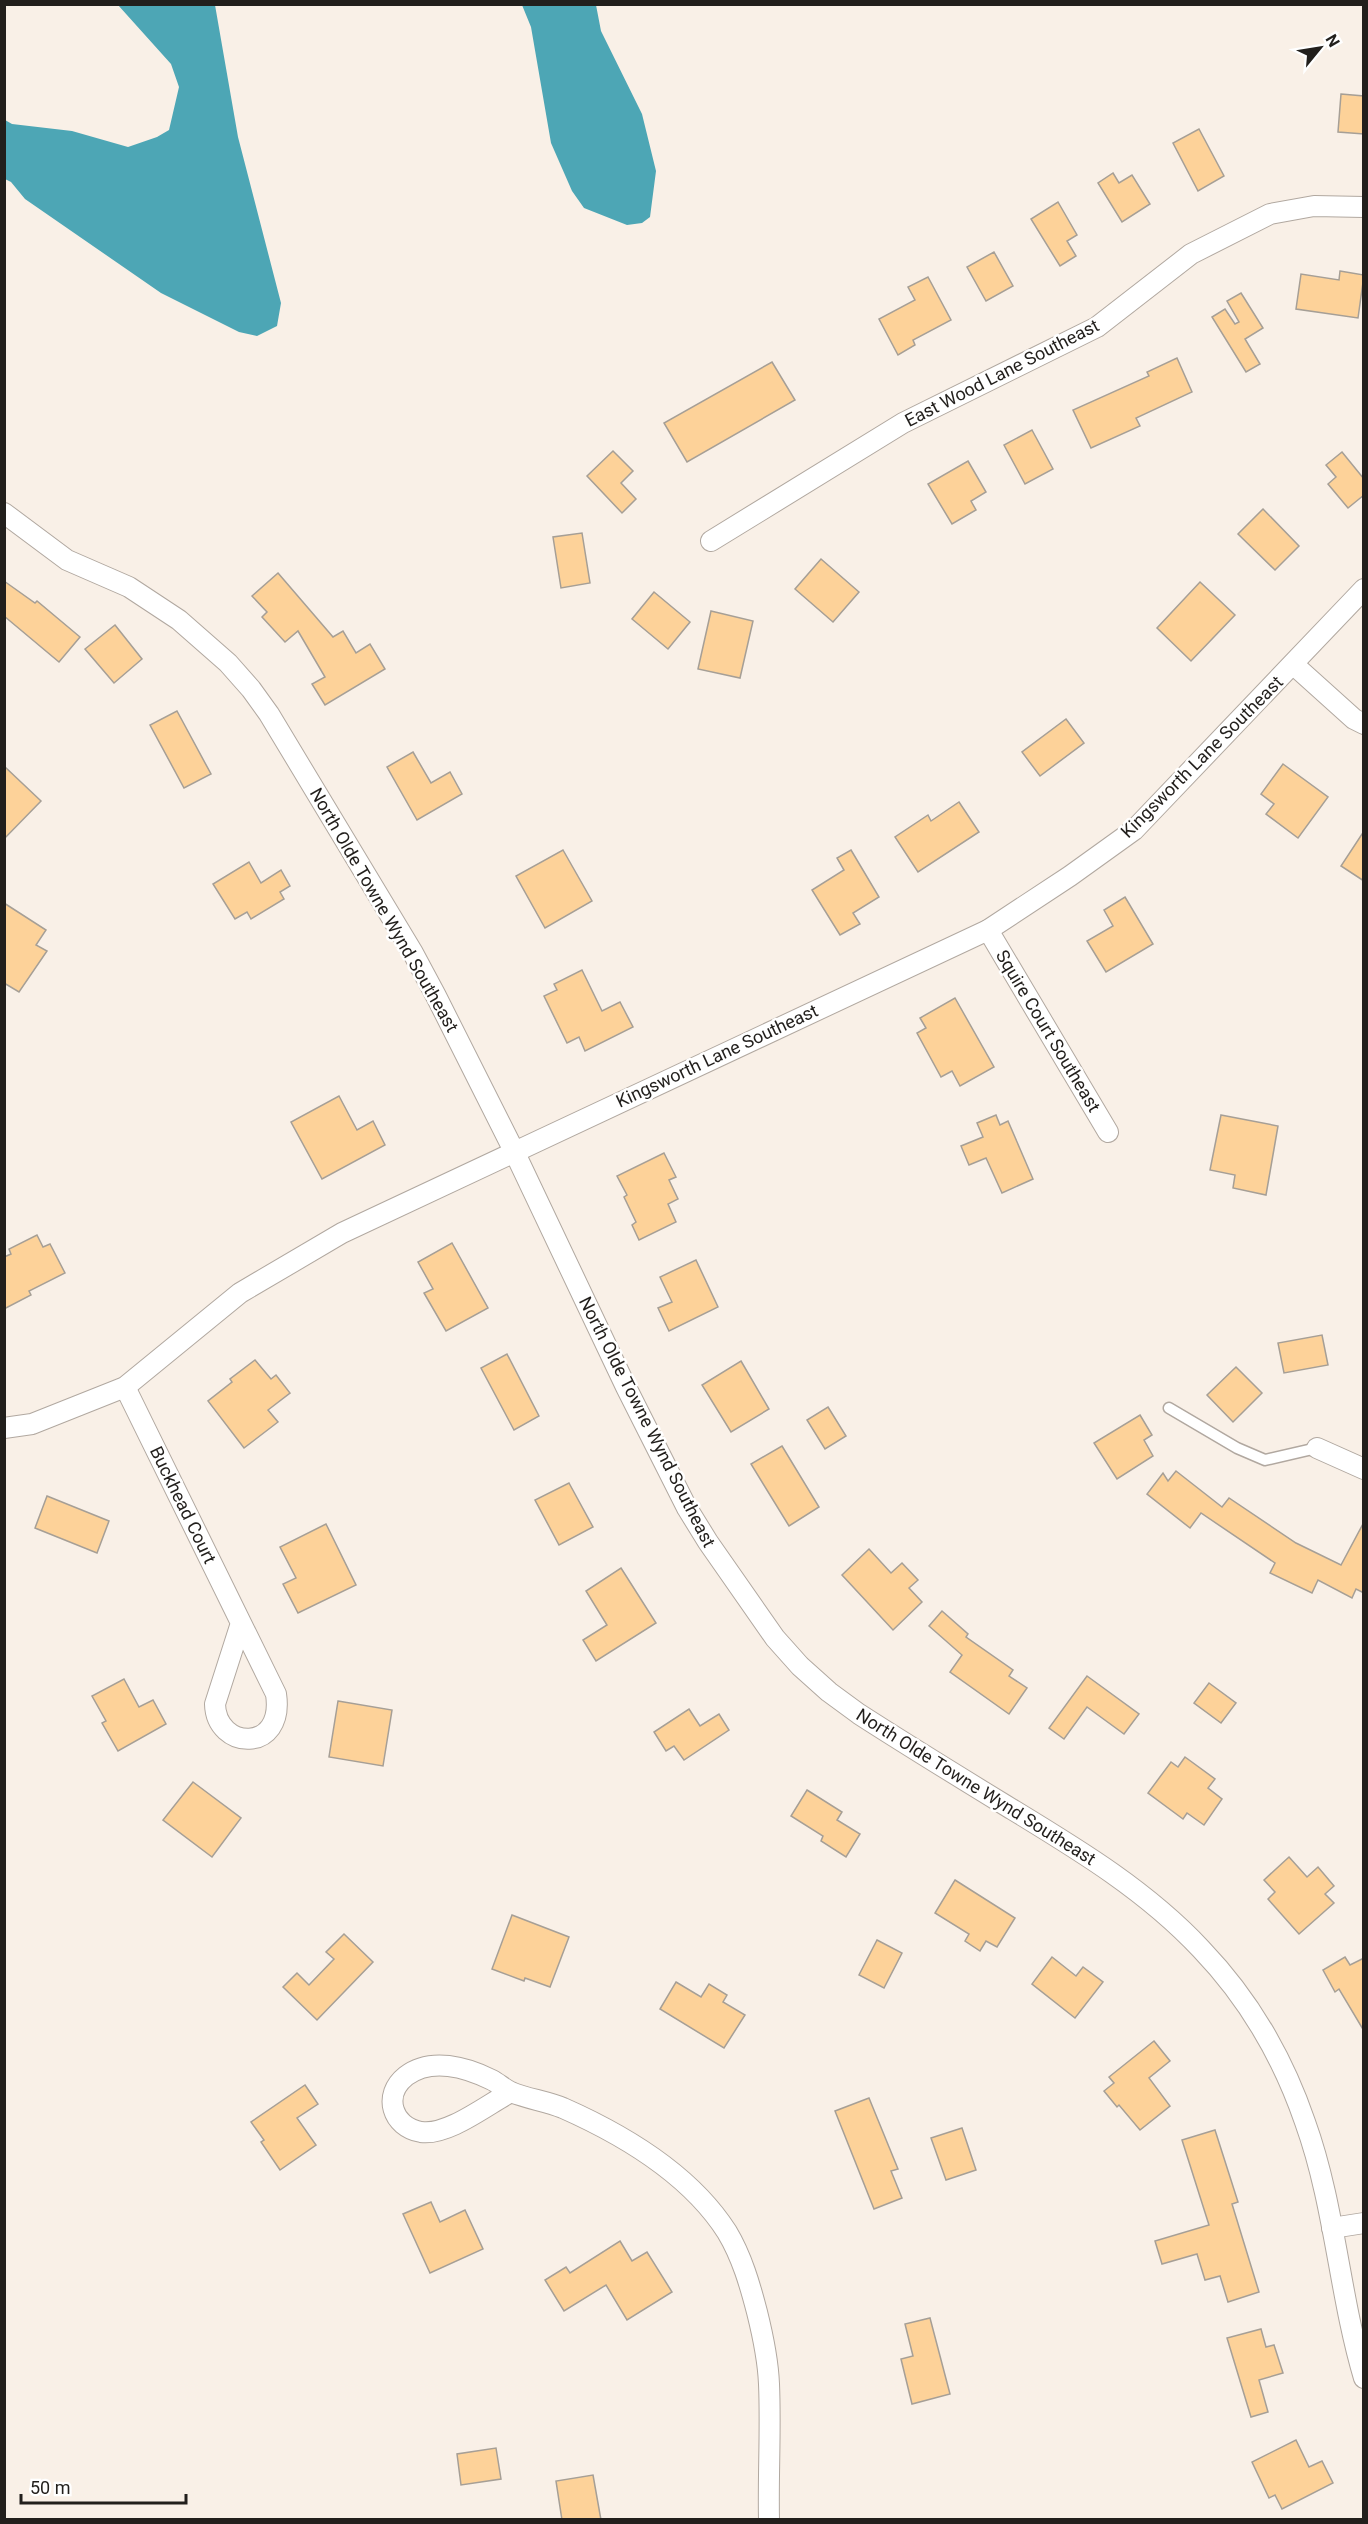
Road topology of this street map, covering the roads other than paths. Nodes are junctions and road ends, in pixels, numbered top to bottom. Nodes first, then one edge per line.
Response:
1 (1364, 207) edge
2 (4, 513) edge
3 (711, 541) dead end
4 (1364, 589) edge
5 (1294, 665) junction
6 (1364, 724) edge
7 (988, 930) junction
8 (1107, 1132) dead end
9 (514, 1151) junction
10 (125, 1387) junction
11 (1169, 1407) dead end
12 (4, 1428) edge
13 (1317, 1448) joint
14 (1364, 1469) edge
15 (241, 1623) junction
16 (511, 2092) junction
17 (1364, 2223) edge
18 (1332, 2228) junction
19 (1364, 2378) edge
20 (769, 2520) edge

1 - 3 street, East Wood Lane Southeast
2 - 9 street, North Olde Towne Wynd Southeast
4 - 5 street, Kingsworth Lane Southeast
5 - 6 street
5 - 7 street, Kingsworth Lane Southeast
7 - 8 street, Squire Court Southeast
7 - 9 street, Kingsworth Lane Southeast
9 - 10 street, Kingsworth Lane Southeast
9 - 18 street, North Olde Towne Wynd Southeast
10 - 12 street, Kingsworth Lane Southeast
10 - 15 street, Buckhead Court
11 - 13 lane
13 - 14 street
15 - 15 street, Buckhead Court
16 - 16 street
16 - 20 street
17 - 18 street
18 - 19 street, North Olde Towne Wynd Southeast

